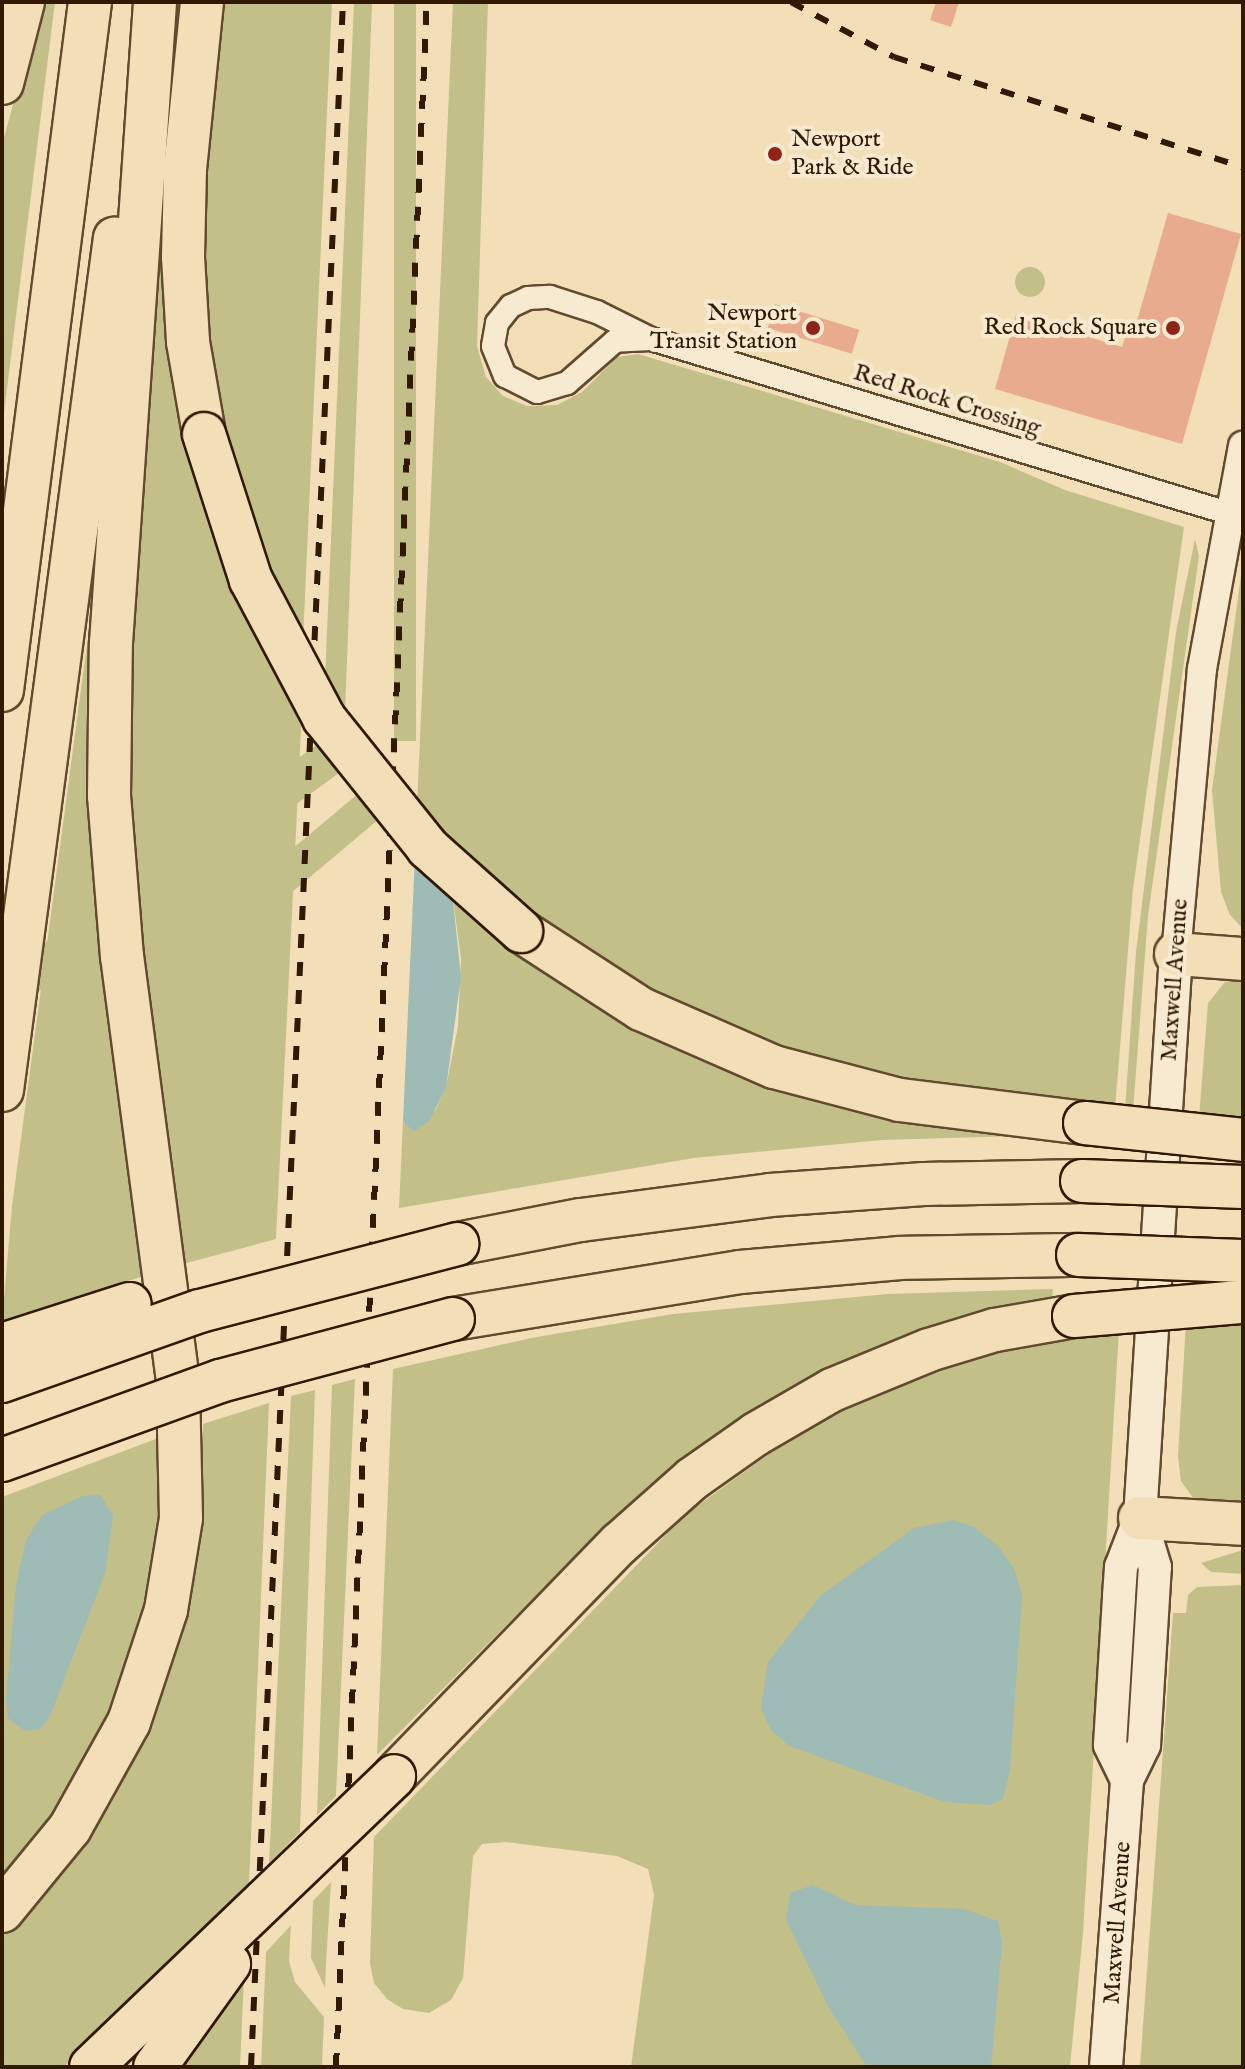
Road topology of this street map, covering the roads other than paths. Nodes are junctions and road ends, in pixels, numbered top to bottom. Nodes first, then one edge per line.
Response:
1 (23, 2) edge
2 (90, 2) edge
3 (143, 2) edge
4 (155, 2) edge
5 (202, 2) edge
6 (2, 83) edge
7 (651, 339) junction
8 (1243, 446) edge
9 (1228, 513) junction
10 (2, 690) edge
11 (1176, 954) junction
12 (1243, 959) edge
13 (2, 1090) edge
14 (1243, 1140) edge
15 (1243, 1187) edge
16 (457, 1244) junction
17 (1243, 1261) edge
18 (1242, 1302) edge
19 (2, 1345) edge
20 (2, 1381) edge
21 (2, 1460) edge
22 (1140, 1518) junction
23 (1243, 1524) edge
24 (394, 1776) junction
25 (2, 1911) edge
26 (91, 2067) edge
27 (155, 2067) edge
28 (1106, 2067) edge

1 - 6 highway
2 - 10 highway
3 - 13 highway
4 - 25 highway
5 - 14 highway, bridge
7 - 7 street, Red Rock Crossing
7 - 9 street, Red Rock Crossing
8 - 9 street, Maxwell Avenue
9 - 11 street, Maxwell Avenue
11 - 12 highway
11 - 22 main road, Maxwell Avenue
15 - 16 highway, bridge
16 - 19 highway, bridge
16 - 20 highway, bridge
17 - 21 highway, bridge
18 - 24 highway, bridge
22 - 23 highway
22 - 28 main road, Maxwell Avenue
24 - 26 highway, bridge
24 - 27 highway, bridge

